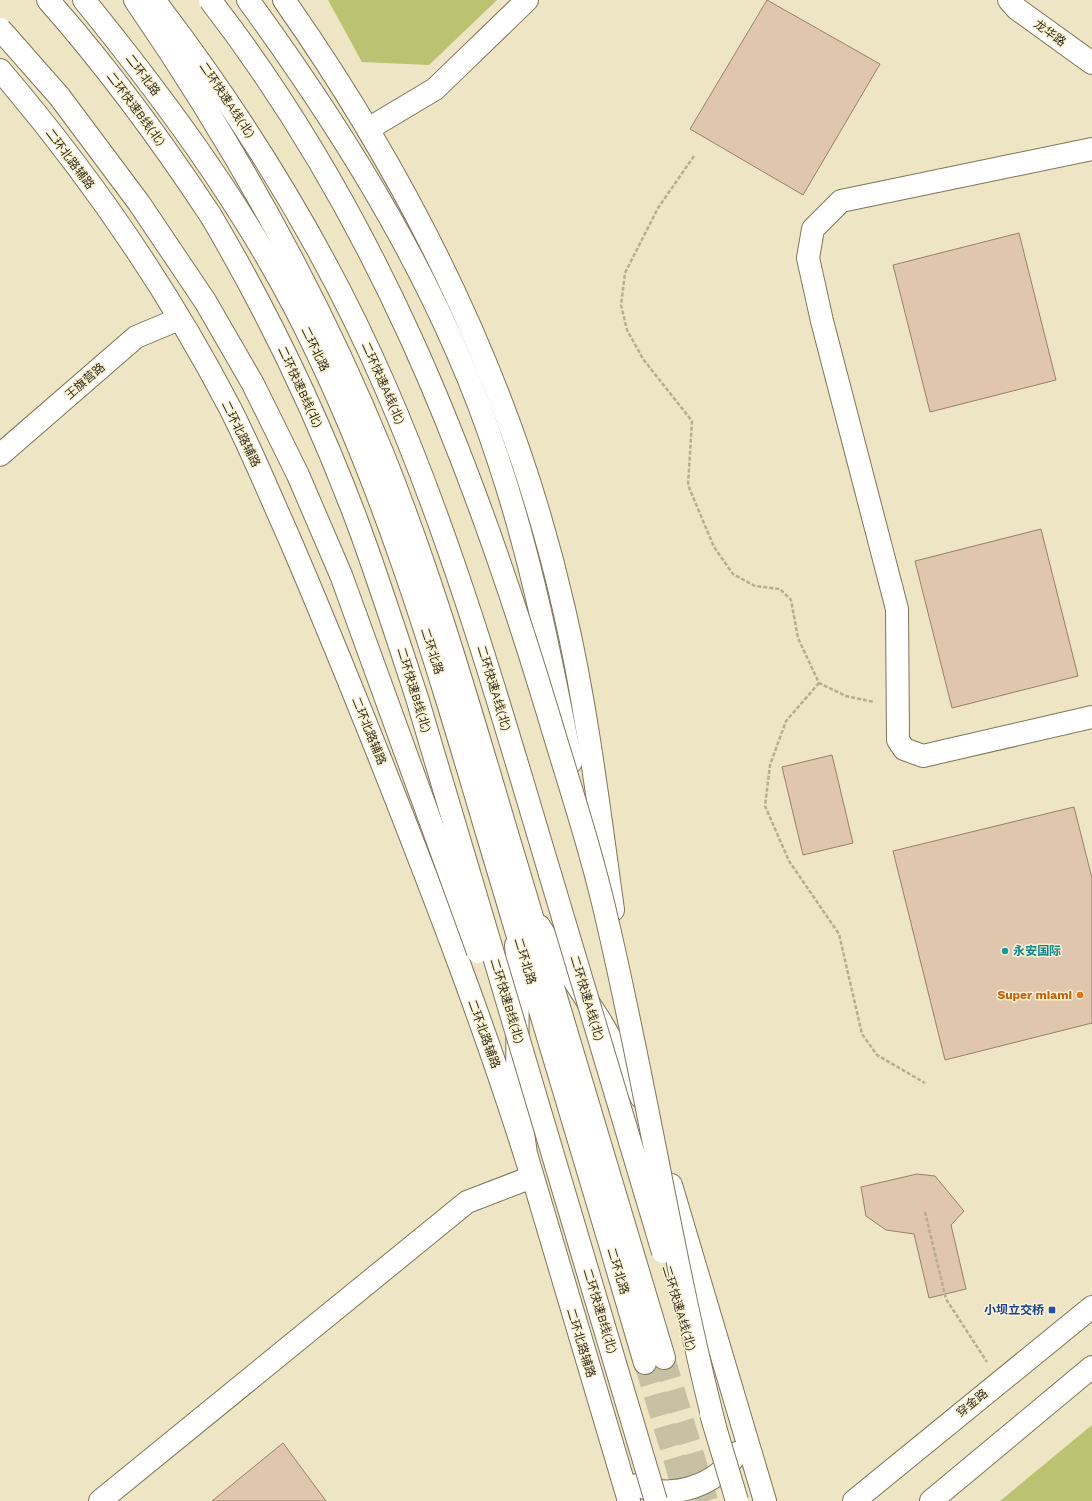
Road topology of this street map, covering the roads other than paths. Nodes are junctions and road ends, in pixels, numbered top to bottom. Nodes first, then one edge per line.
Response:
1 (48, 0) edge
2 (84, 0) edge
3 (136, 0) edge
4 (154, 0) edge
5 (210, 0) edge
6 (248, 0) edge
7 (284, 0) edge
8 (527, 0) edge
9 (1008, 0) edge
10 (0, 29) edge
11 (1092, 63) edge
12 (0, 70) edge
13 (368, 129) junction
14 (1092, 149) edge
15 (179, 319) junction
16 (0, 455) edge
17 (1092, 717) edge
18 (592, 861) junction
19 (518, 904) junction
20 (658, 1143) junction
21 (552, 1152) junction
22 (532, 1177) junction
23 (1092, 1307) edge
24 (655, 1360) tunnel mouth
25 (1092, 1367) edge
26 (740, 1418) junction
27 (715, 1427) junction
28 (614, 1452) junction
29 (100, 1501) edge
30 (629, 1501) edge
31 (656, 1501) edge
32 (737, 1501) edge
33 (765, 1501) edge
34 (854, 1501) edge
35 (931, 1501) edge

1 - 21 main road, 二环快速B线(北), bridge
2 - 19 main road, 二环北路
3 - 19 main road, 二环北路
4 - 27 main road, 二环快速A线(北), bridge
5 - 18 main road, bridge
6 - 18 main road, bridge
7 - 13 main road
8 - 13 main road
9 - 11 main road, 龙华路
10 - 21 main road, bridge
12 - 15 main road, 二环北路辅路
13 - 20 main road
14 - 17 main road
15 - 16 main road, 王旗营路
15 - 22 main road, 二环北路辅路
18 - 27 main road, bridge
19 - 20 main road
19 - 22 main road
19 - 24 main road, 二环北路
20 - 26 main road
21 - 31 main road, 二环快速B线(北), bridge
22 - 28 main road, 二环北路辅路
22 - 29 main road
23 - 34 main road, 穿金路
25 - 35 main road
26 - 28 main road
26 - 33 main road
27 - 32 main road, bridge
28 - 30 main road

